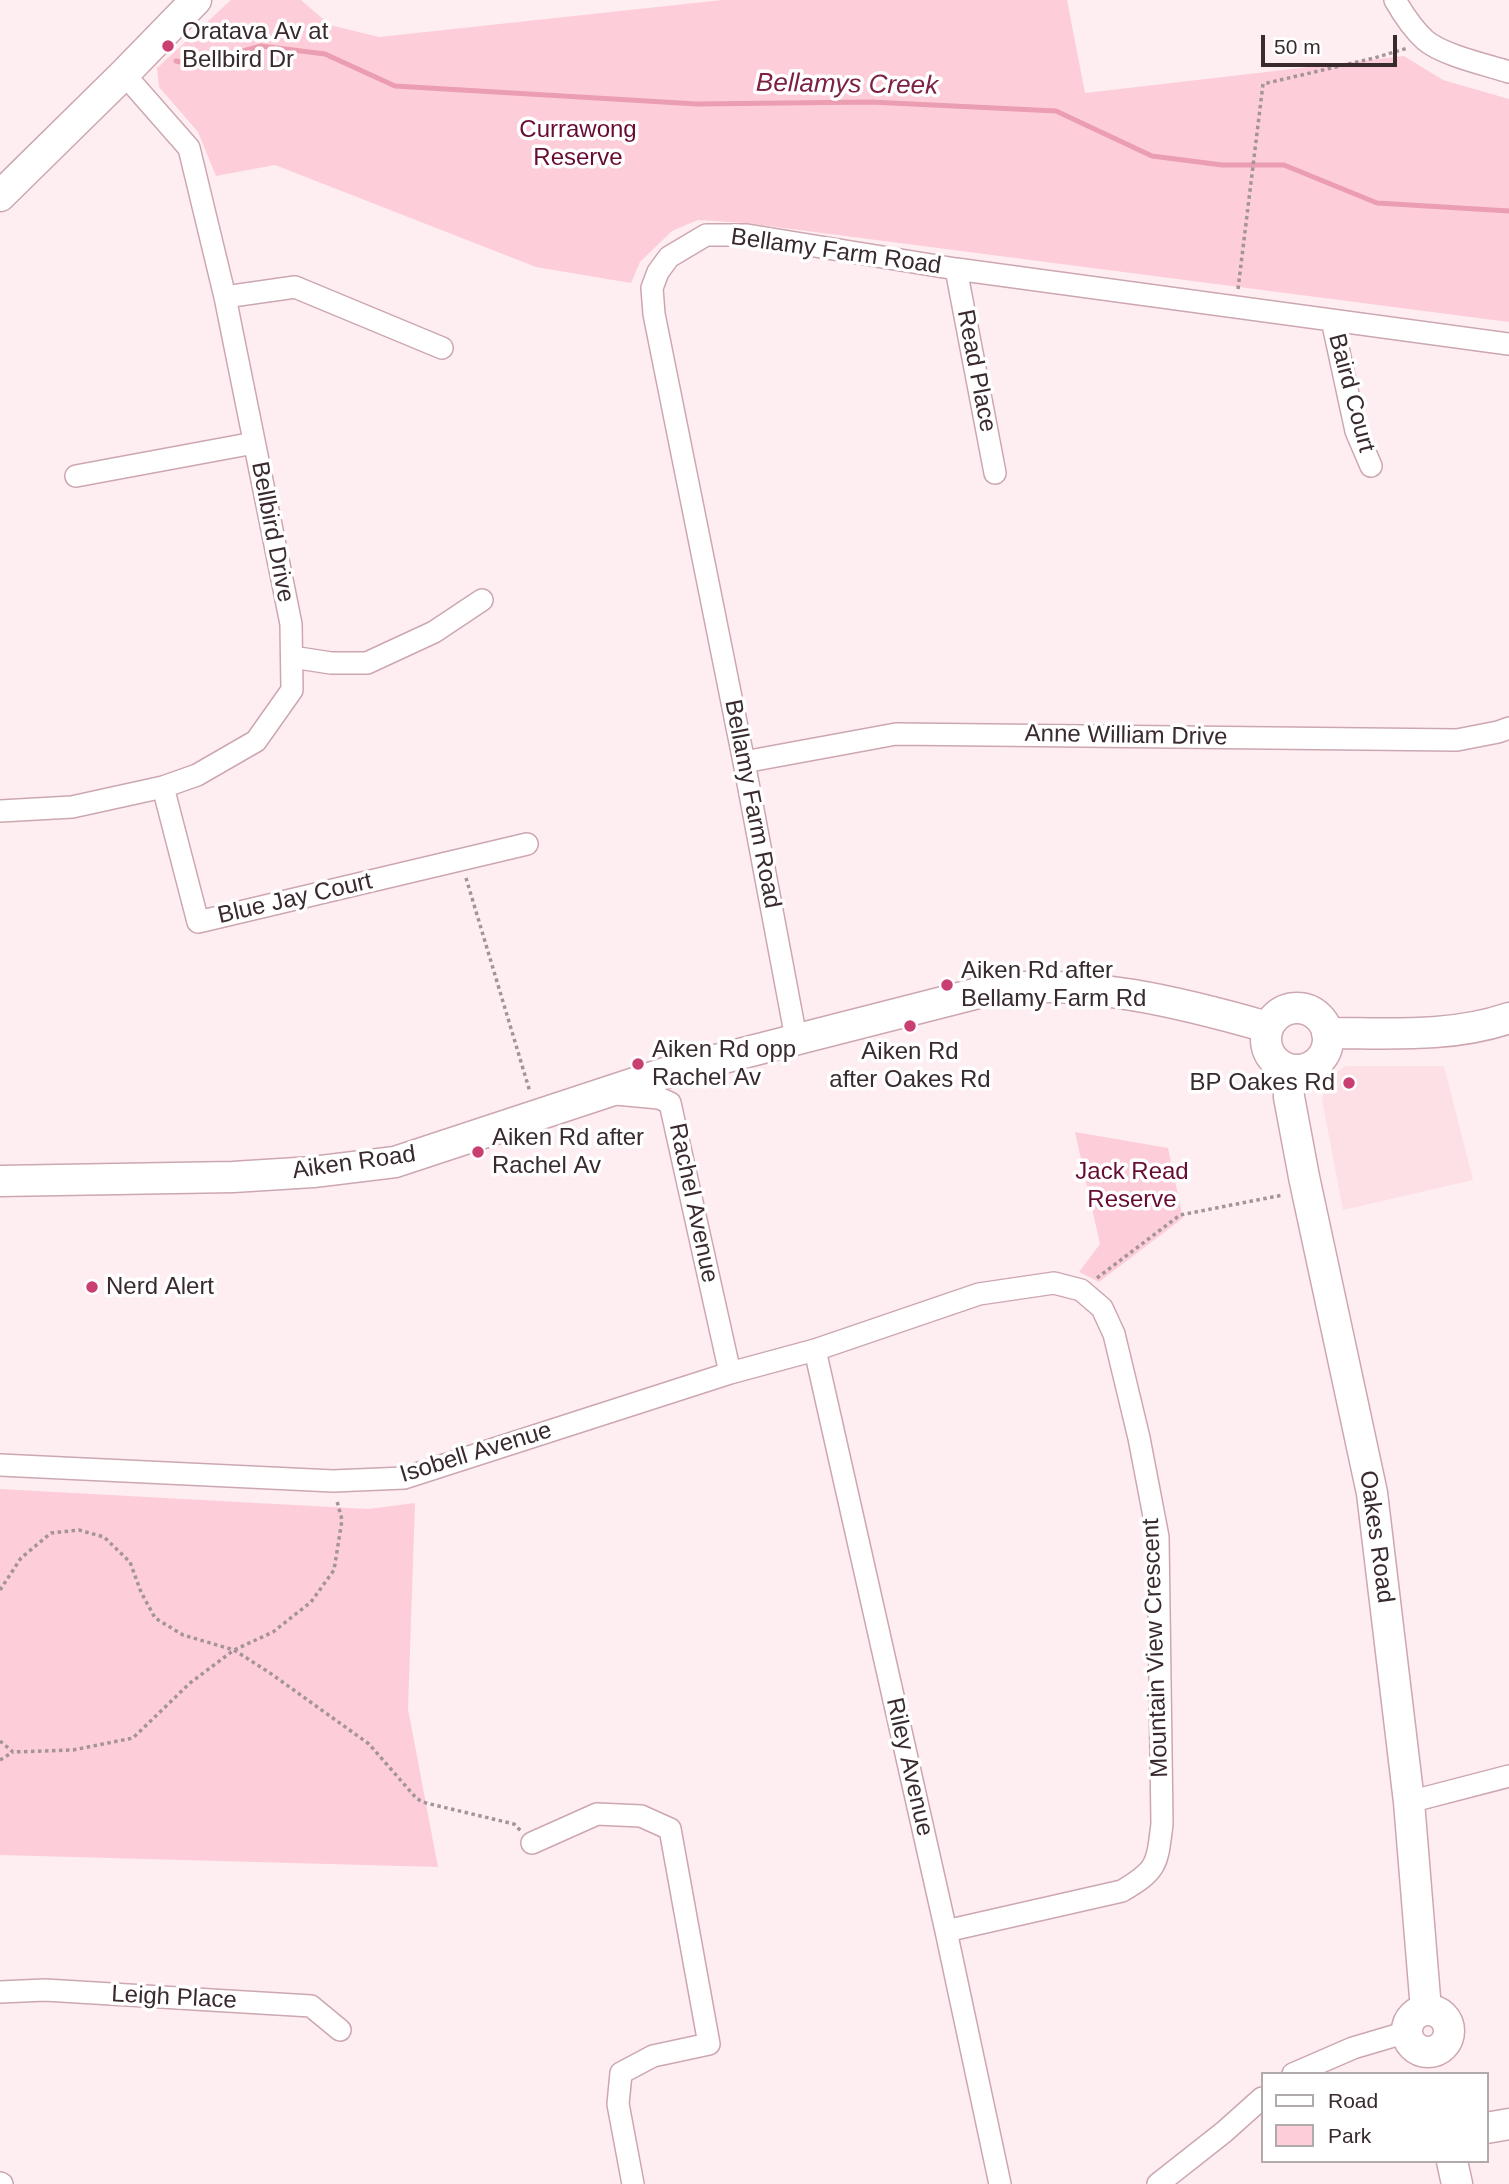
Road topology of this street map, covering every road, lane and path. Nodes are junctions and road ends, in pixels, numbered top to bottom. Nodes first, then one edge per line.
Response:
1 (195, 0) edge
2 (1395, 0) edge
3 (1427, 42) junction
4 (1509, 72) edge
5 (124, 74) junction
6 (0, 196) edge
7 (956, 269) junction
8 (225, 297) junction
9 (1235, 308) junction
10 (1332, 320) junction
11 (1509, 344) edge
12 (442, 348) dead end
13 (254, 443) junction
14 (1371, 466) dead end
15 (995, 473) dead end
16 (76, 476) dead end
17 (482, 600) dead end
18 (292, 657) junction
19 (1509, 728) edge
20 (744, 762) junction
21 (163, 787) junction
22 (0, 811) edge
23 (527, 844) dead end
24 (460, 860) junction
25 (1509, 1018) edge
26 (1267, 1027) junction
27 (1327, 1033) junction
28 (796, 1038) junction
29 (1288, 1069) junction
30 (530, 1092) dead end
31 (600, 1093) junction
32 (0, 1181) edge
33 (1307, 1190) junction
34 (1081, 1290) junction
35 (815, 1350) junction
36 (730, 1373) junction
37 (0, 1465) edge
38 (333, 1481) junction
39 (0, 1590) edge
40 (234, 1650) junction
41 (0, 1741) edge
42 (13, 1752) junction
43 (0, 1760) edge
44 (1509, 1776) edge
45 (1409, 1802) junction
46 (532, 1843) joint
47 (946, 1931) junction
48 (0, 1992) edge
49 (340, 2030) dead end
50 (1424, 2050) edge
51 (1298, 2072) edge
52 (1444, 2072) edge
53 (1260, 2100) edge
54 (1509, 2124) edge
55 (1488, 2128) edge
56 (1452, 2163) edge
57 (1182, 2177) edge
58 (633, 2184) edge
59 (1000, 2184) edge
60 (1157, 2184) edge
61 (1457, 2184) edge

1 - 5 street
2 - 3 street
3 - 4 street
3 - 9 path
5 - 6 street
5 - 8 street, Bellbird Drive
7 - 9 street, Bellamy Farm Road
7 - 15 street, Read Place
7 - 20 street, Bellamy Farm Road
8 - 12 street
8 - 13 street, Bellbird Drive
9 - 10 street, Bellamy Farm Road
10 - 11 street, Bellamy Farm Road
10 - 14 street, Baird Court
13 - 16 street
13 - 18 street, Bellbird Drive
17 - 18 street
18 - 21 street, Bellbird Drive
19 - 20 street, Anne William Drive
20 - 28 street, Bellamy Farm Road
21 - 22 street, Bellbird Drive
21 - 24 street, Blue Jay Court
23 - 24 street, Blue Jay Court
24 - 30 path
25 - 27 street
26 - 27 street
26 - 28 street, Aiken Road
26 - 29 street
27 - 29 street
28 - 31 street, Aiken Road
29 - 33 street, Oakes Road
31 - 32 street, Aiken Road
31 - 36 street, Rachel Avenue
33 - 34 path
33 - 45 street, Oakes Road
34 - 35 street
34 - 47 street, Mountain View Crescent
35 - 36 street, Isobell Avenue
35 - 47 street, Riley Avenue
36 - 38 street, Isobell Avenue
37 - 38 street, Isobell Avenue
38 - 40 path
39 - 40 path
40 - 42 path
40 - 46 path
41 - 42 path
42 - 43 path
44 - 45 street
45 - 50 street, Oakes Road
46 - 58 street
47 - 59 street, Riley Avenue
48 - 49 street, Leigh Place
50 - 51 street
50 - 52 street
53 - 57 street
54 - 55 street
56 - 61 street
57 - 60 street

